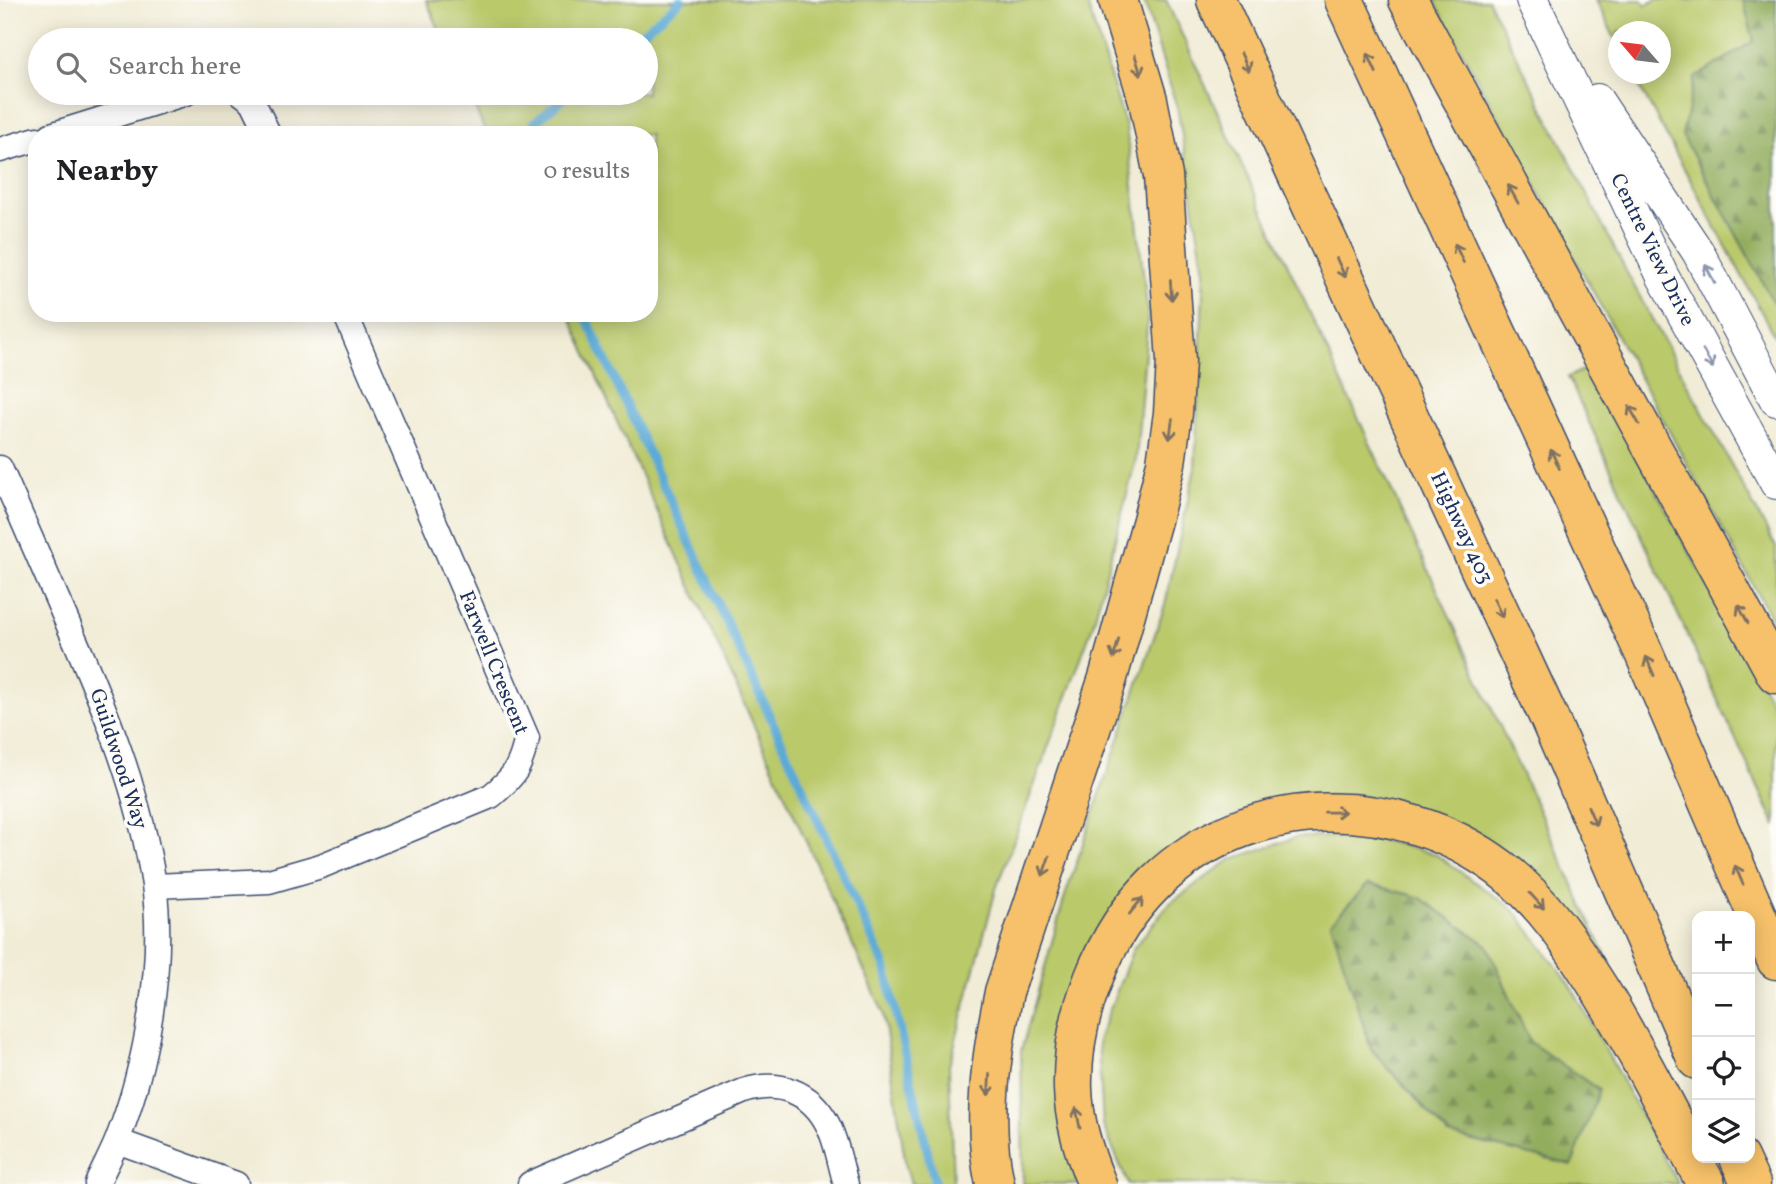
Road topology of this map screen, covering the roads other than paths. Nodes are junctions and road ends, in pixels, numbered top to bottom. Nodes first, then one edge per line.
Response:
1 (1118, 0) edge
2 (1216, 0) edge
3 (1344, 0) edge
4 (1408, 0) edge
5 (1535, 6) edge
6 (147, 105) edge
7 (254, 105) edge
8 (80, 126) edge
9 (264, 126) edge
10 (28, 142) edge
11 (0, 150) edge
12 (349, 322) edge
13 (1776, 400) edge
14 (0, 468) edge
15 (1776, 483) edge
16 (1776, 674) edge
17 (154, 886) junction
18 (1776, 960) edge
19 (1692, 1048) edge
20 (117, 1141) junction
21 (1741, 1163) edge
22 (97, 1184) edge
23 (236, 1184) edge
24 (530, 1184) edge
25 (846, 1184) edge
26 (995, 1184) edge
27 (1097, 1184) edge
28 (1706, 1184) edge
29 (1751, 1184) edge

1 -> 26 highway
2 -> 19 highway, Highway 403
18 -> 3 highway
16 -> 4 highway
13 -> 5 street, Centre View Drive
5 -> 15 street, Centre View Drive
6 - 8 street
7 - 9 street
10 - 11 street
12 - 17 street, Farwell Crescent
14 - 17 street, Guildwood Way
17 - 20 street, Guildwood Way
20 - 22 street, Guildwood Way
20 - 23 street
21 - 29 highway
24 - 25 street
27 -> 28 highway

